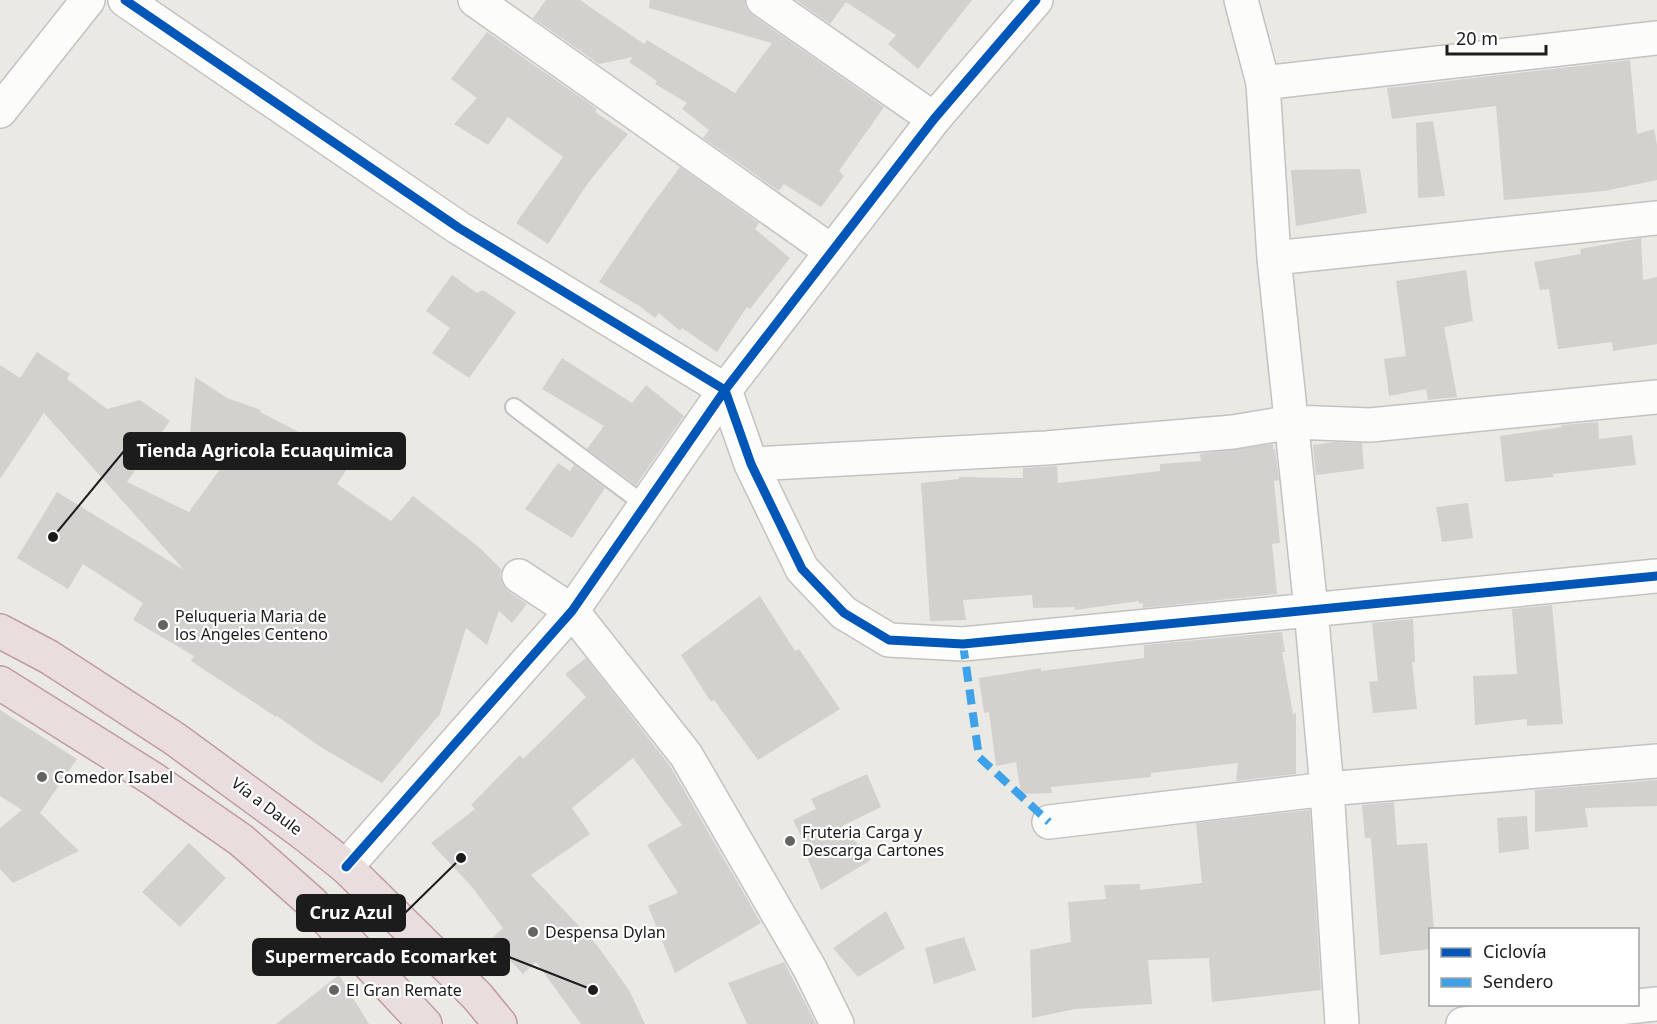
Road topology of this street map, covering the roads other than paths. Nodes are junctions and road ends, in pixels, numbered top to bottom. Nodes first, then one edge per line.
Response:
1 (88, 0) edge
2 (125, 0) edge
3 (475, 0) edge
4 (764, 0) edge
5 (1035, 0) edge
6 (1241, 0) edge
7 (1657, 38) edge
8 (1263, 83) junction
9 (0, 111) edge
10 (934, 119) junction
11 (1657, 218) edge
12 (831, 251) junction
13 (1274, 258) junction
14 (725, 390) junction
15 (1657, 397) edge
16 (514, 407) dead end
17 (1292, 422) junction
18 (750, 464) junction
19 (645, 505) junction
20 (519, 576) dead end
21 (1657, 576) edge
22 (1311, 609) junction
23 (572, 611) junction
24 (0, 631) edge
25 (0, 683) edge
26 (1657, 761) edge
27 (1328, 789) junction
28 (1049, 822) dead end
29 (346, 867) junction
30 (1657, 1004) edge
31 (1638, 1006) edge
32 (1639, 1006) edge
33 (425, 1024) edge
34 (501, 1024) edge
35 (837, 1024) edge
36 (1342, 1024) edge
37 (1463, 1024) edge

1 - 9 street
2 - 14 street
3 - 12 street
4 - 10 street
5 - 10 street
6 - 8 street
7 - 8 street
8 - 13 street
10 - 12 street
11 - 13 street
12 - 14 street
13 - 17 street
14 - 18 street
14 - 19 street
15 - 17 street
16 - 19 lane
17 - 18 street
17 - 22 street
18 - 22 street
19 - 23 street
20 - 23 street
21 - 22 street
22 - 27 street
23 - 29 street
23 - 35 street
24 - 29 highway, Vía a Daule
25 - 33 highway
26 - 27 street
27 - 28 street
27 - 36 street
29 - 34 highway, Vía a Daule
30 - 32 street
31 - 37 street

